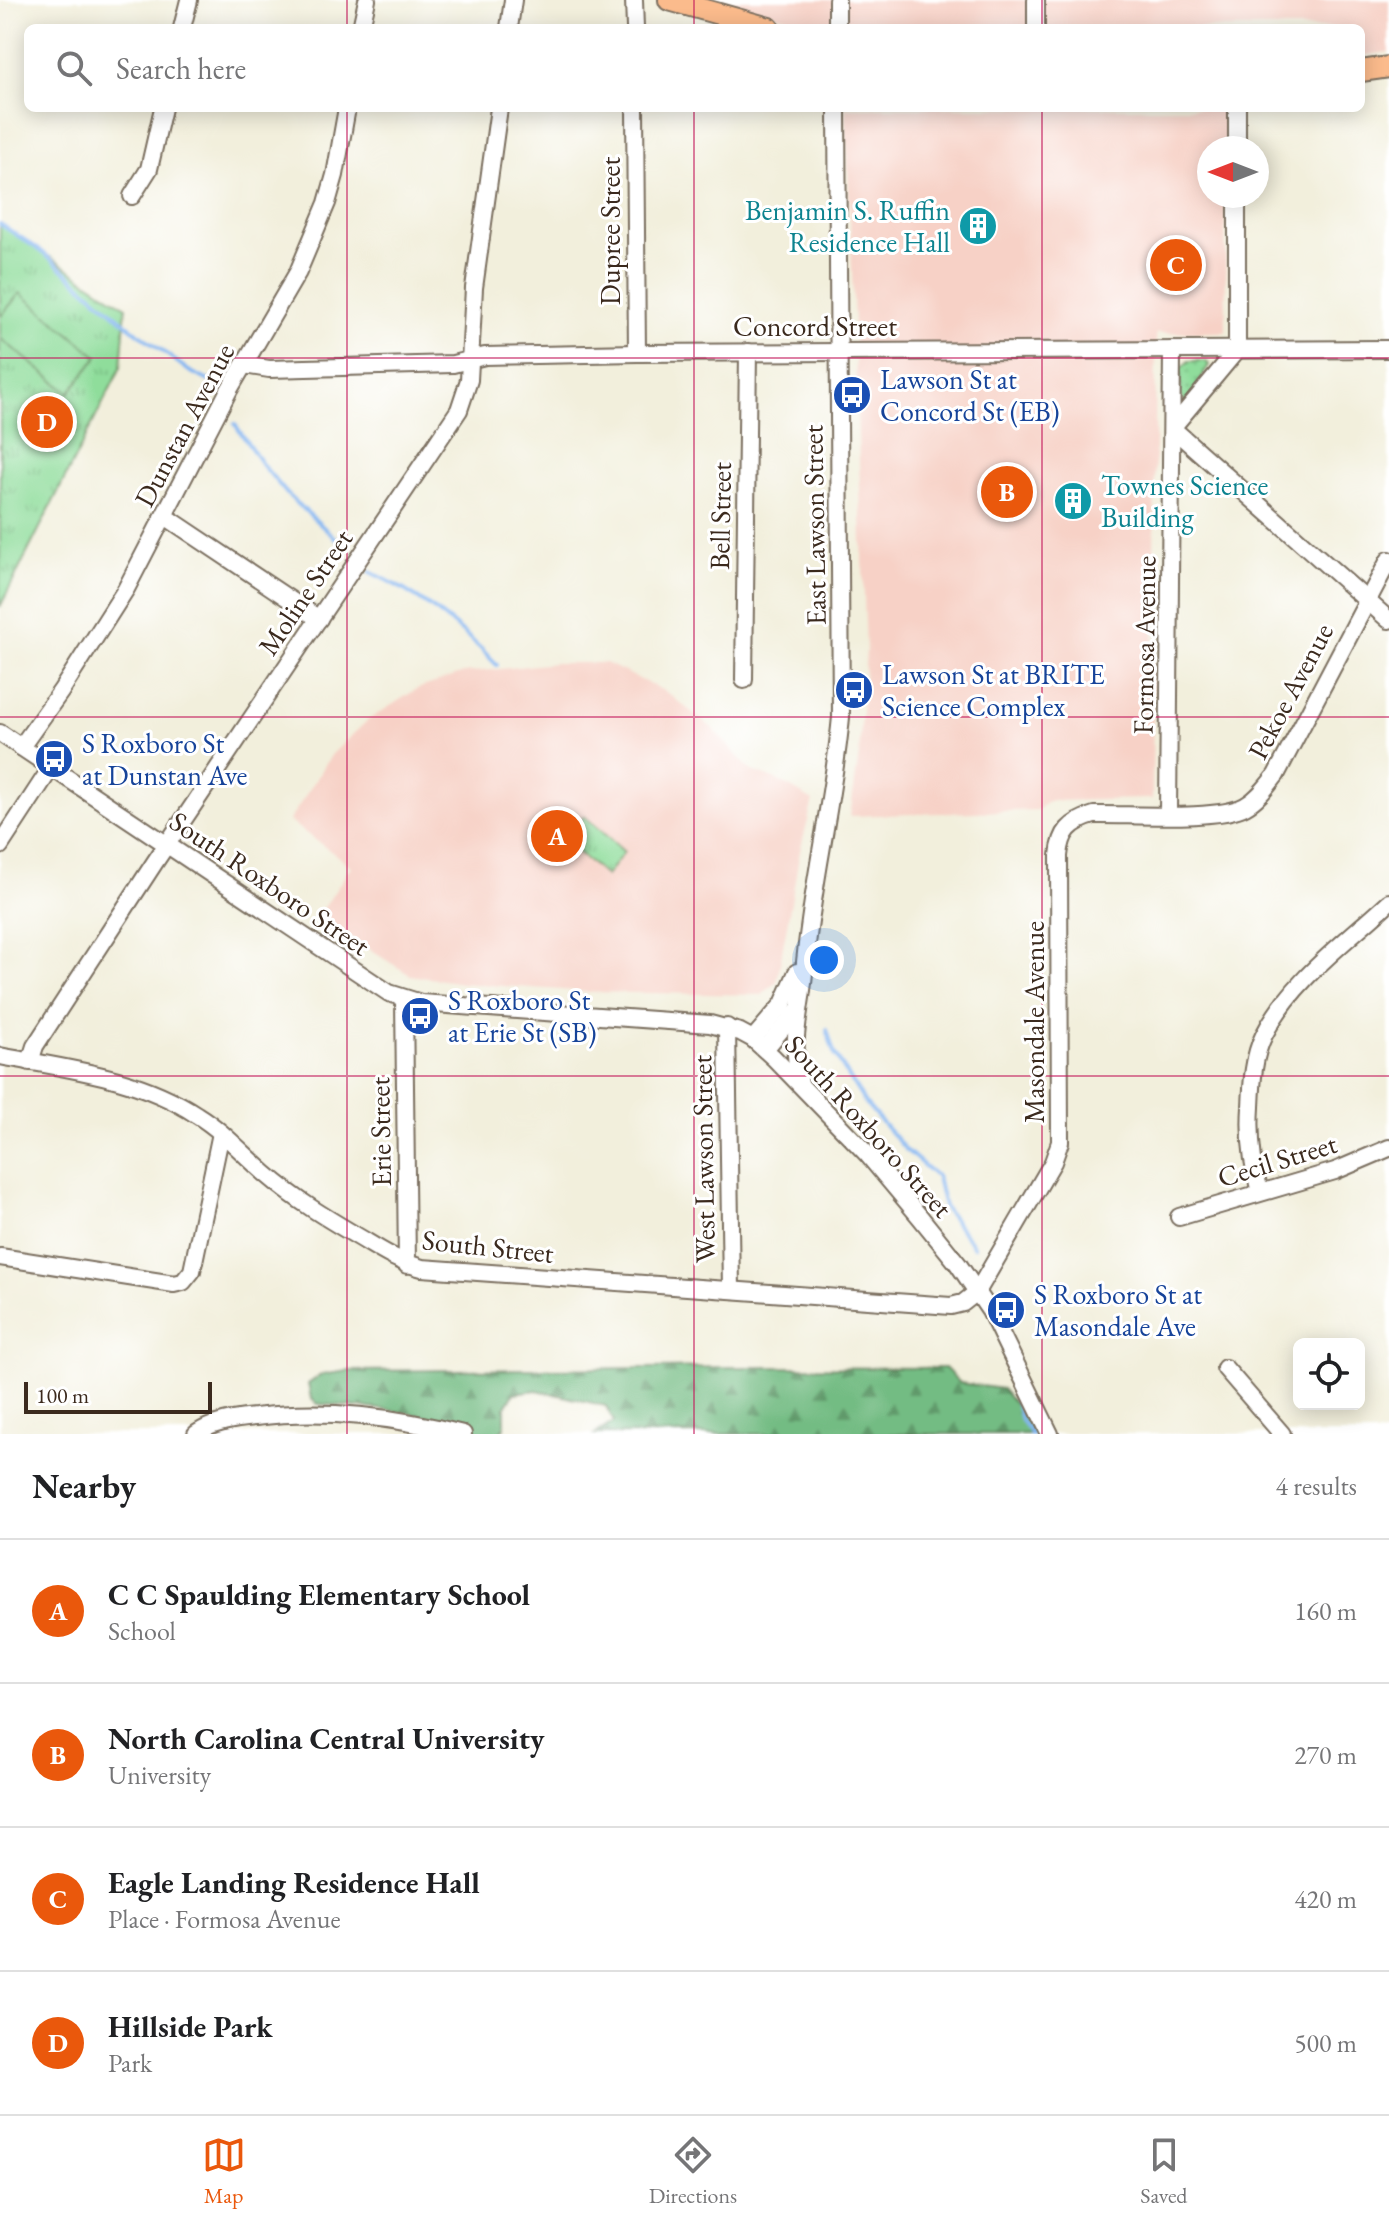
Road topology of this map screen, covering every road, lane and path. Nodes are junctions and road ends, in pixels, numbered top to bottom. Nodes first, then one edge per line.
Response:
1 (189, 0) edge
2 (367, 0) edge
3 (513, 0) edge
4 (634, 0) edge
5 (669, 0) edge
6 (837, 0) edge
7 (1036, 0) edge
8 (183, 24) edge
9 (362, 24) edge
10 (510, 24) edge
11 (635, 24) edge
12 (755, 24) edge
13 (837, 24) edge
14 (1036, 24) edge
15 (1389, 67) edge
16 (1365, 70) edge
17 (162, 112) edge
18 (346, 112) edge
19 (498, 112) edge
20 (635, 112) edge
21 (837, 112) edge
22 (1237, 112) edge
23 (1237, 136) edge
24 (132, 196) dead end
25 (1237, 208) edge
26 (1389, 349) edge
27 (1172, 350) junction
28 (1237, 350) junction
29 (748, 352) junction
30 (838, 352) junction
31 (637, 353) junction
32 (471, 359) junction
33 (244, 365) junction
34 (1172, 428) junction
35 (165, 516) junction
36 (1389, 560) edge
37 (1367, 600) junction
38 (319, 619) junction
39 (1389, 620) edge
40 (744, 680) dead end
41 (0, 733) edge
42 (21, 747) junction
43 (51, 768) junction
44 (1113, 814) joint
45 (1168, 814) junction
46 (167, 845) junction
47 (0, 846) edge
48 (1389, 902) edge
49 (806, 939) junction
50 (404, 999) junction
51 (798, 1010) junction
52 (727, 1027) junction
53 (759, 1044) junction
54 (0, 1056) edge
55 (30, 1062) junction
56 (801, 1084) junction
57 (221, 1133) junction
58 (1389, 1148) edge
59 (1260, 1192) junction
60 (1179, 1217) dead end
61 (0, 1257) edge
62 (407, 1265) junction
63 (731, 1290) junction
64 (977, 1292) junction
65 (1225, 1368) dead end
66 (196, 1434) edge
67 (463, 1434) edge
68 (1050, 1434) edge
69 (1282, 1434) edge

1 - 8 street
2 - 9 street
3 - 10 street
4 - 11 street
5 - 12 main road
6 - 13 street
7 - 14 street
15 - 16 main road
17 - 24 street
18 - 33 street, Dunstan Avenue
19 - 32 street, Moline Street
20 - 31 street, Dupree Street
21 - 30 street, East Lawson Street
22 - 23 street
25 - 28 street
26 - 28 street, Concord Street
27 - 28 street, Concord Street
27 - 30 street, Concord Street
27 - 34 street, Formosa Avenue
28 - 34 street
29 - 30 street, Concord Street
29 - 31 street, Concord Street
29 - 40 street, Bell Street
30 - 49 street, East Lawson Street
31 - 32 street, Concord Street
32 - 33 street, Concord Street
32 - 38 street, Moline Street
33 - 35 street, Dunstan Avenue
34 - 37 street
34 - 45 street, Formosa Avenue
35 - 38 street
35 - 42 street, Dunstan Avenue
36 - 37 street, Pekoe Avenue
37 - 39 street
37 - 45 street, Pekoe Avenue
38 - 46 street, Moline Street
41 - 42 street, South Roxboro Street
42 - 43 street, South Roxboro Street
43 - 46 street, South Roxboro Street
43 - 47 street
44 - 45 street, Pekoe Avenue
44 - 64 street, Masondale Avenue
46 - 50 street, South Roxboro Street
46 - 55 street, Moline Street
48 - 59 street
49 - 51 street, East Lawson Street
49 - 53 street, East Lawson Street
50 - 52 street, South Roxboro Street
50 - 62 street, Erie Street
51 - 53 street
51 - 56 street, East Lawson Street
52 - 53 street, South Roxboro Street
52 - 63 street, West Lawson Street
53 - 56 street, South Roxboro Street
54 - 55 street, South Street
55 - 57 street, South Street
56 - 64 street, South Roxboro Street
57 - 61 street
57 - 62 street, South Street
58 - 59 street, Cecil Street
59 - 60 street, Cecil Street
62 - 63 street, South Street
63 - 64 street, South Street
64 - 68 street, South Roxboro Street
65 - 69 street
66 - 67 street

